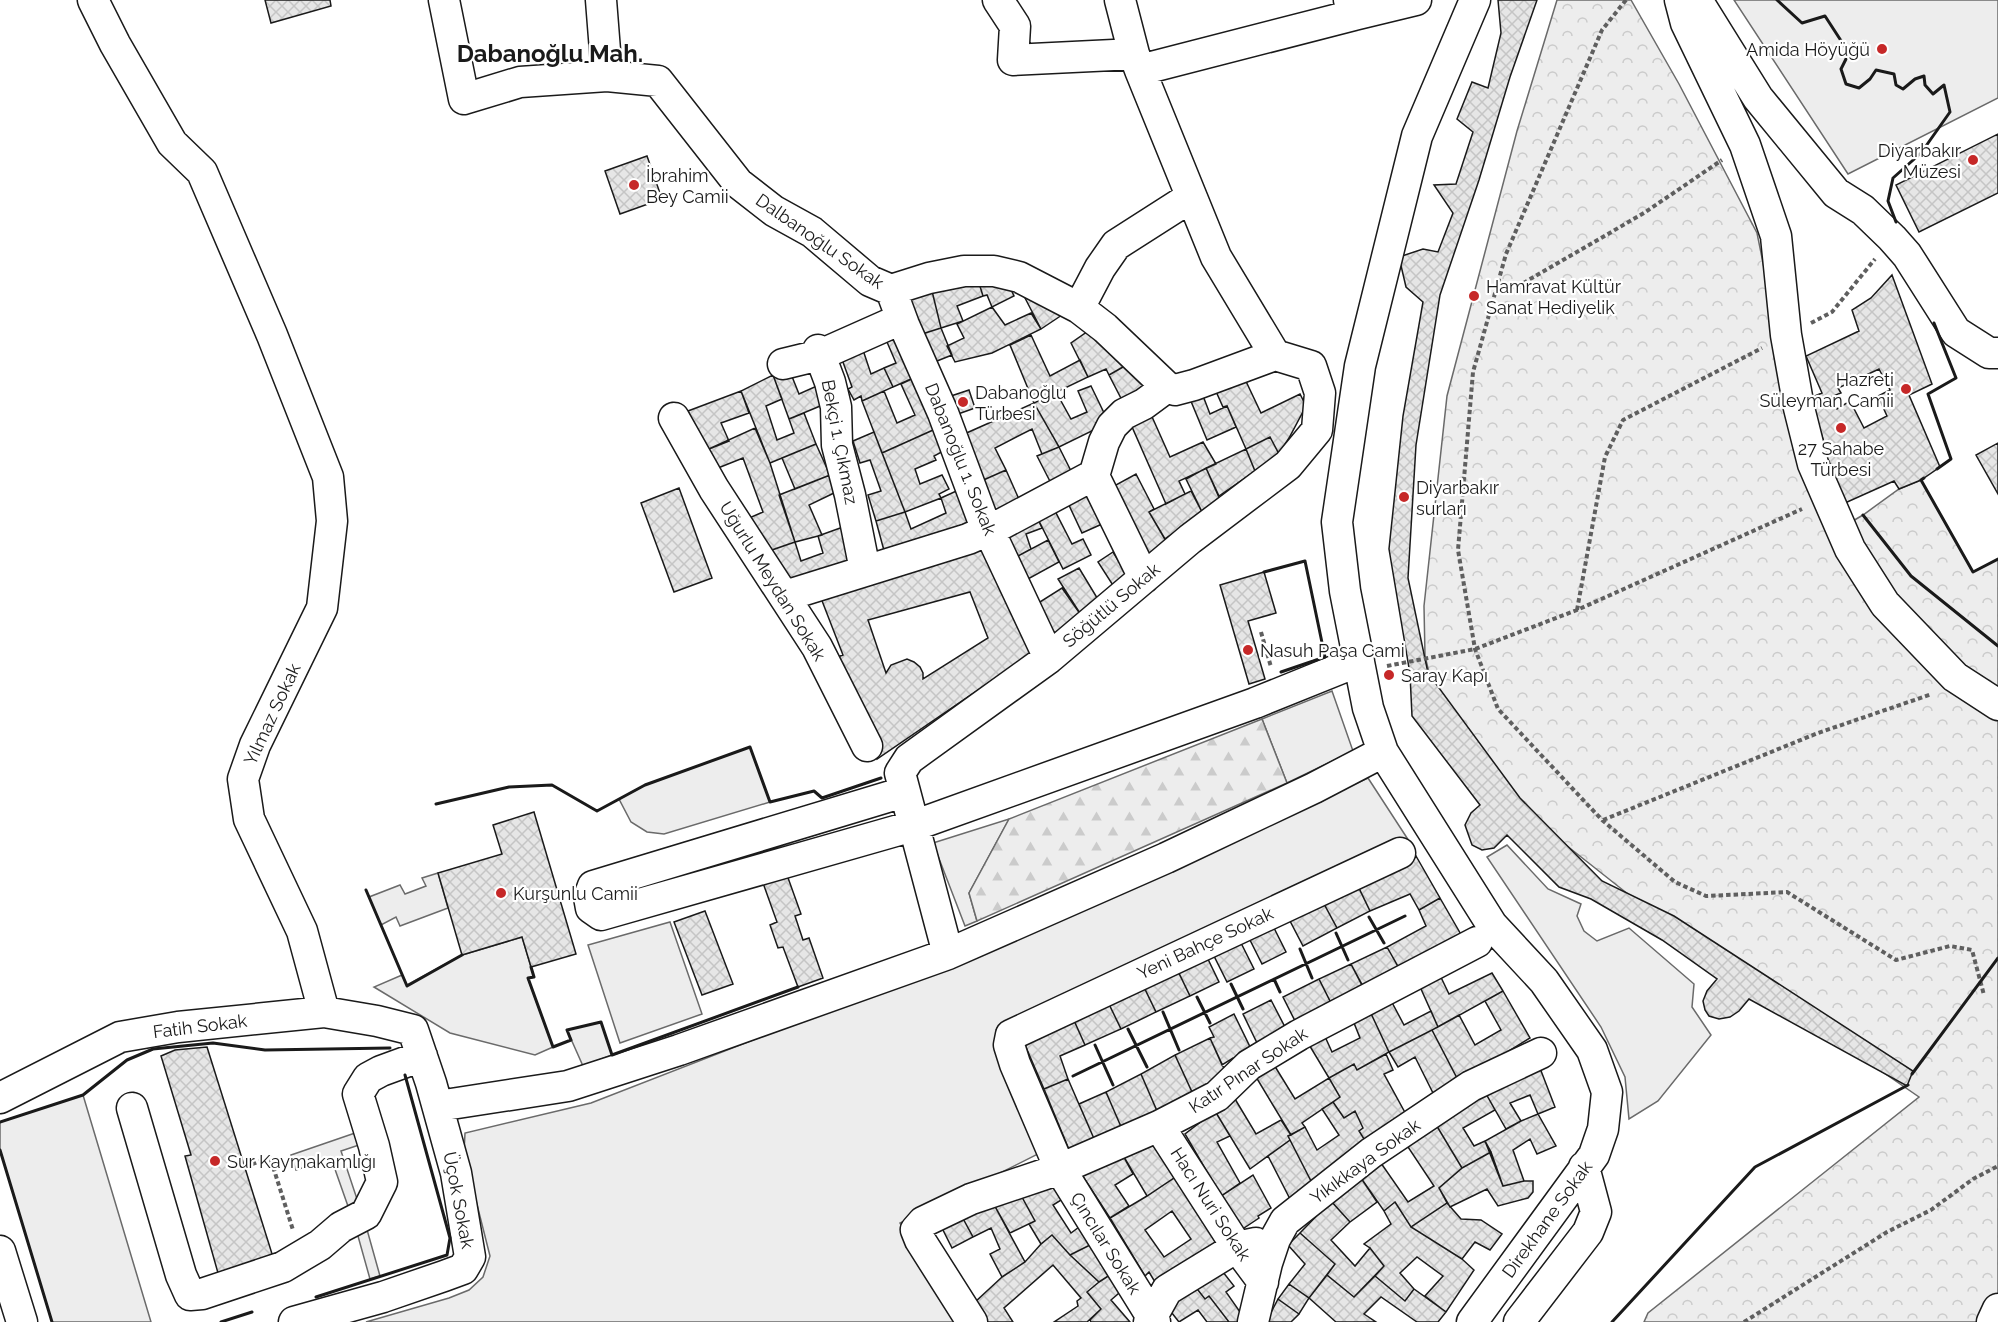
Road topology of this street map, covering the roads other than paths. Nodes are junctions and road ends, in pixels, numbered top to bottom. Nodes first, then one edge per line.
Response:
1 (93, 0) edge
2 (444, 0) edge
3 (601, 0) edge
4 (998, 0) edge
5 (1120, 0) edge
6 (1416, 0) edge
7 (1475, 0) edge
8 (1680, 0) edge
9 (1697, 0) edge
10 (1352, 7) edge
11 (1137, 62) junction
12 (607, 76) junction
13 (1191, 197) junction
14 (891, 291) junction
15 (1079, 308) junction
16 (901, 319) junction
17 (819, 352) junction
18 (1998, 353) edge
19 (1275, 355) junction
20 (783, 364) dead end
21 (1167, 387) junction
22 (674, 418) dead end
23 (1094, 476) junction
24 (987, 531) junction
25 (865, 570) junction
26 (1144, 578) junction
27 (785, 596) junction
28 (1048, 658) junction
29 (1372, 664) junction
30 (1998, 705) edge
31 (867, 746) dead end
32 (1383, 752) junction
33 (902, 782) junction
34 (913, 826) junction
35 (1400, 853) dead end
36 (1477, 942) dead end
37 (948, 954) junction
38 (324, 1012) junction
39 (1011, 1035) joint
40 (417, 1043) junction
41 (1541, 1053) dead end
42 (0, 1098) edge
43 (438, 1106) junction
44 (132, 1108) dead end
45 (1160, 1126) junction
46 (1584, 1167) junction
47 (1060, 1169) junction
48 (1275, 1239) junction
49 (1237, 1247) junction
50 (0, 1251) edge
51 (1263, 1282) junction
52 (1998, 1309) edge
53 (1152, 1320) edge
54 (22, 1322) edge
55 (294, 1322) edge
56 (972, 1322) edge
57 (1253, 1322) edge
58 (1472, 1322) edge
59 (1519, 1322) edge
60 (1992, 1322) edge

1 - 38 street, Yılmaz Sokak
2 - 12 street
3 - 12 street
4 - 11 street
5 - 11 street
6 - 10 street
7 - 29 street, Direkhane Sokak
8 - 30 street
9 - 18 street
10 - 11 street
11 - 13 street
12 - 14 street, Dalbanoğlu Sokak
13 - 15 street
13 - 19 street
14 - 15 street, Dalbanoğlu Sokak
14 - 16 street, Dabanoğlu 1. Sokak
15 - 21 street, Dalbanoğlu Sokak
16 - 17 street
16 - 24 street, Dabanoğlu 1. Sokak
17 - 20 street
17 - 25 street, Bekçi 1. Çıkmaz
19 - 21 street
19 - 26 street, Söğütlü Sokak
21 - 23 street
22 - 27 street, Uğurlu Meydan Sokak
23 - 24 street
23 - 26 street
24 - 25 street
24 - 28 street, Dabanoğlu 1. Sokak
25 - 27 street
26 - 28 street, Söğütlü Sokak
27 - 31 street, Uğurlu Meydan Sokak
28 - 33 street, Söğütlü Sokak
29 - 32 street, Direkhane Sokak
29 - 34 street
32 - 37 street
32 - 46 street, Direkhane Sokak
33 - 34 street
33 - 34 street
34 - 37 street
35 - 39 street, Yeni Bahçe Sokak
36 - 45 street, Katır Pınar Sokak
37 - 43 street
38 - 40 street, Fatih Sokak
38 - 42 street, Fatih Sokak
39 - 47 street, Çıncılar Sokak
40 - 43 street, Üçok Sokak
40 - 44 street
41 - 48 street, Yıkıkkaya Sokak
43 - 55 street, Üçok Sokak
45 - 47 street, Katır Pınar Sokak
45 - 49 street, Hacı Nuri Sokak
46 - 58 street, Direkhane Sokak
46 - 59 street
47 - 53 street, Çıncılar Sokak
47 - 56 street, Katır Pınar Sokak
48 - 49 street
48 - 51 street, Yıkıkkaya Sokak
49 - 51 street, Hacı Nuri Sokak
49 - 53 street
50 - 54 street
51 - 57 street, Yıkıkkaya Sokak
52 - 60 street

